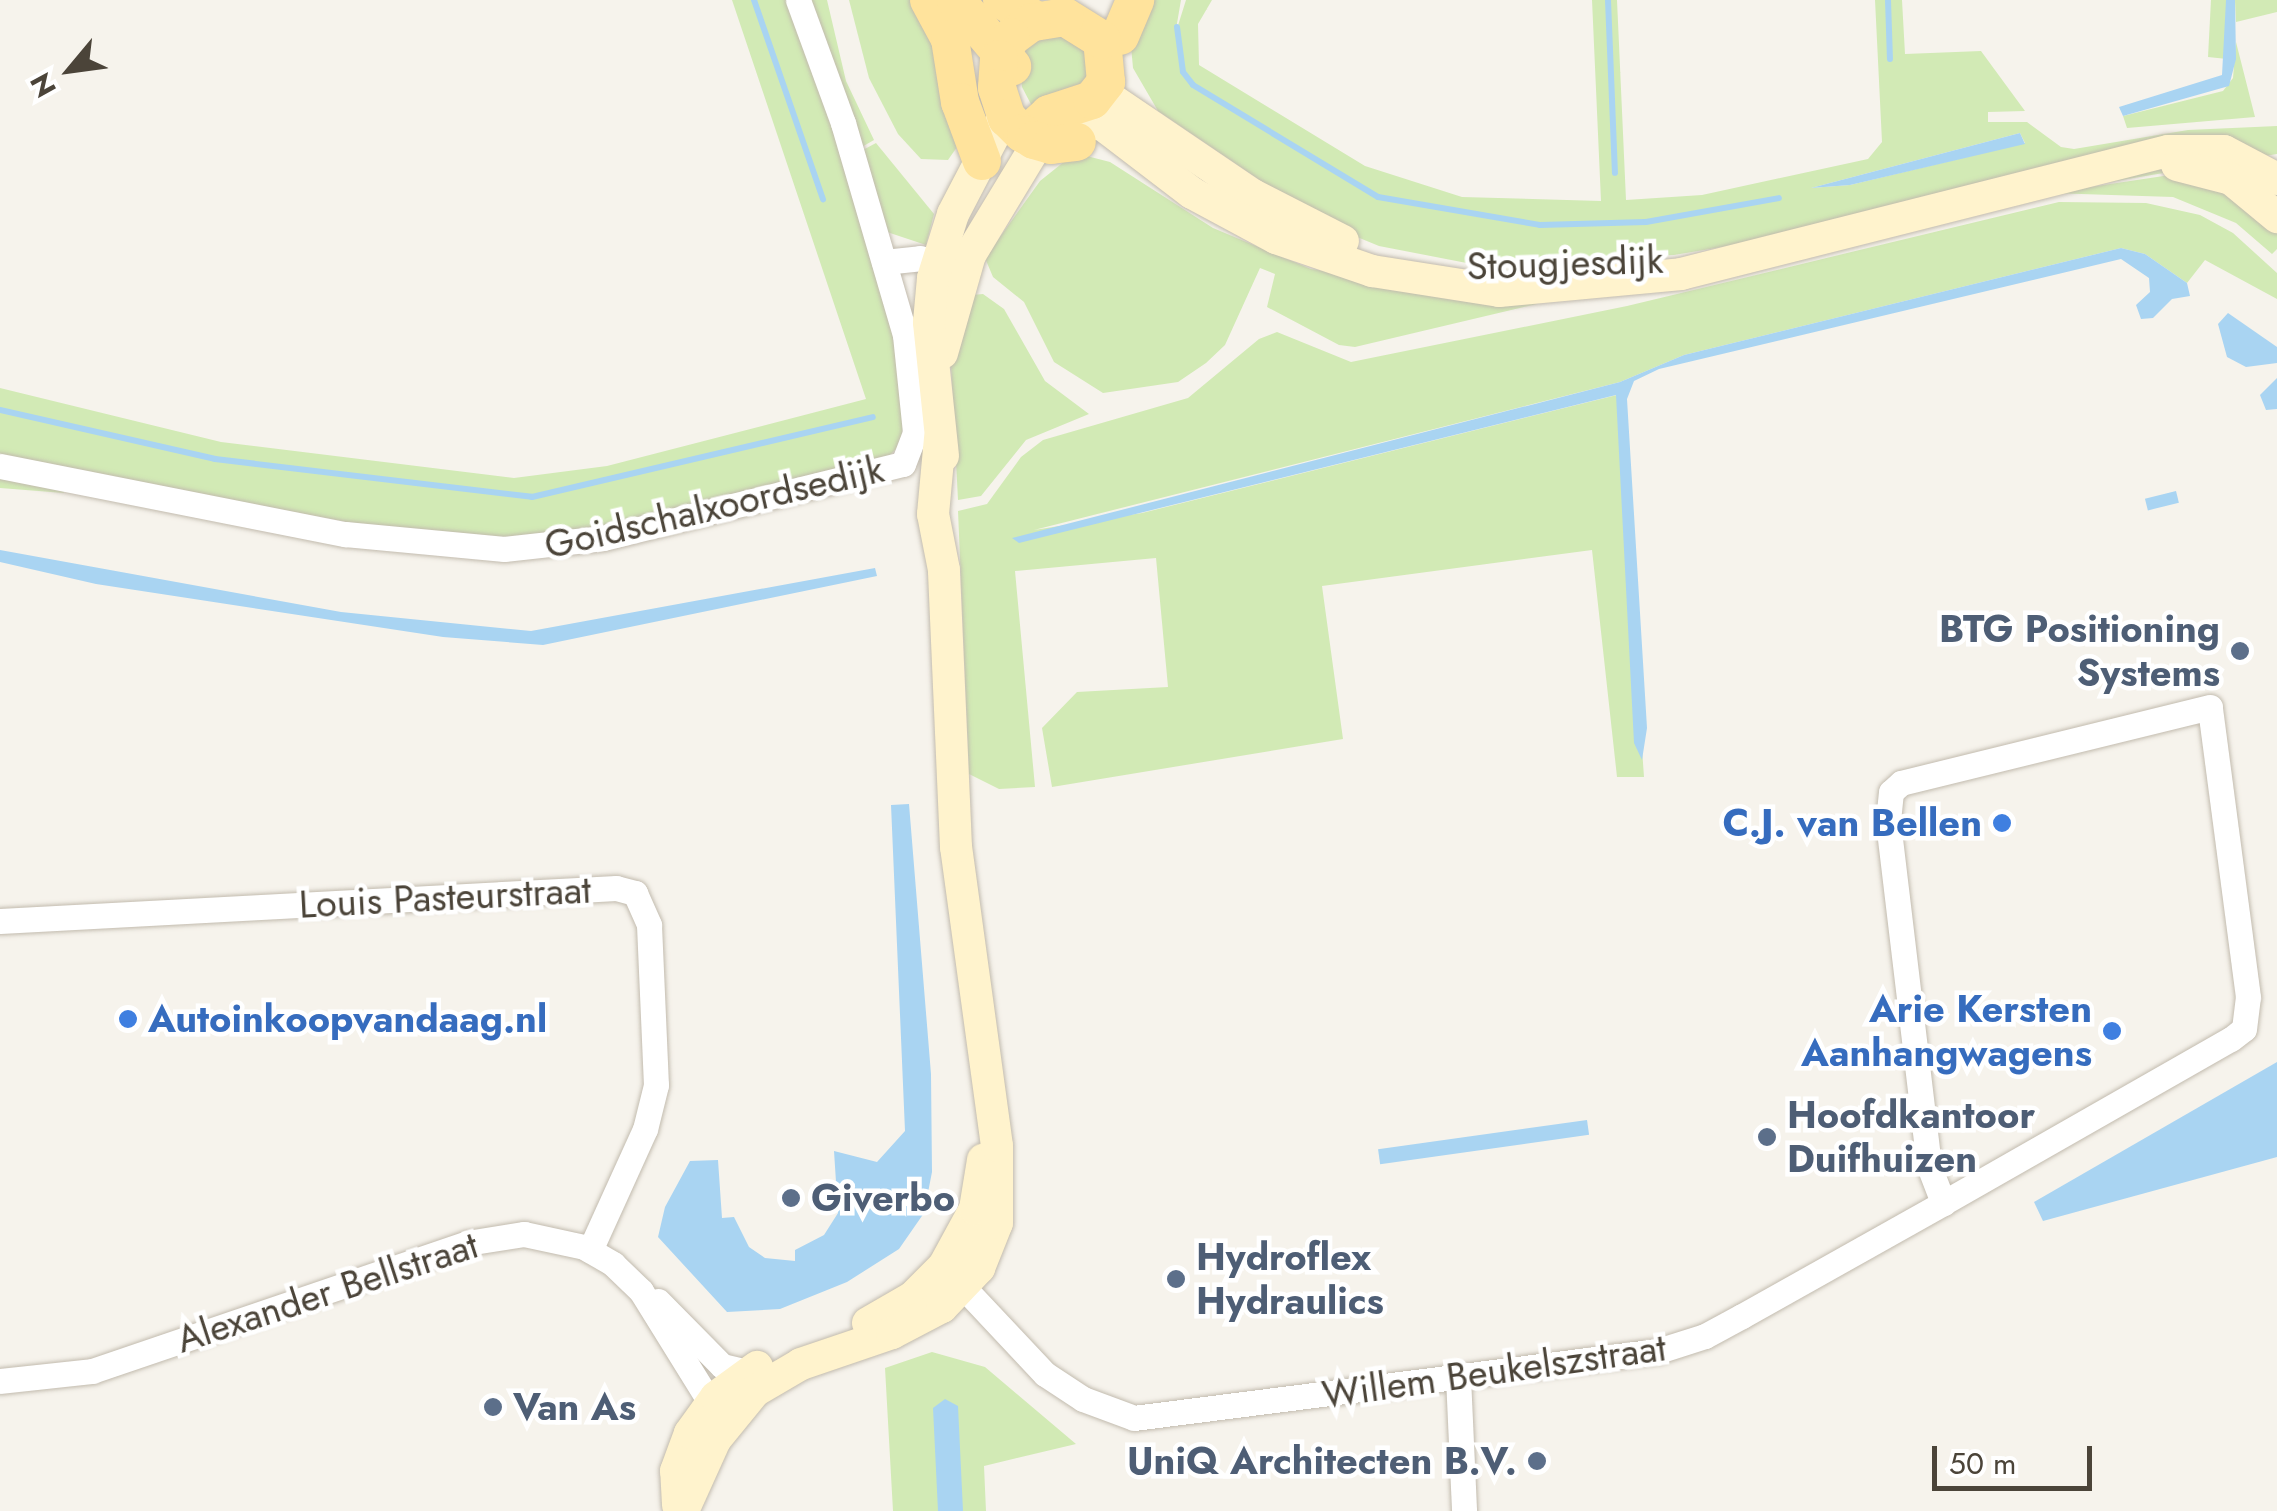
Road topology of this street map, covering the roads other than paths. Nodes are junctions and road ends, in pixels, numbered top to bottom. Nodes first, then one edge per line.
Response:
1 (798, 0) edge
2 (929, 0) edge
3 (940, 0) edge
4 (956, 0) edge
5 (1002, 0) edge
6 (1135, 0) edge
7 (1074, 10) edge
8 (1000, 59) junction
9 (1066, 120) junction
10 (1158, 149) junction
11 (982, 161) junction
12 (2274, 196) edge
13 (884, 262) junction
14 (950, 266) junction
15 (0, 466) edge
16 (0, 921) edge
17 (1943, 1203) junction
18 (590, 1250) junction
19 (954, 1277) junction
20 (641, 1291) junction
21 (1458, 1377) junction
22 (0, 1381) edge
23 (747, 1386) junction
24 (712, 1402) junction
25 (681, 1511) edge
26 (1464, 1511) edge

1 - 13 street
2 - 11 main road
3 - 8 main road
4 - 8 main road
5 - 7 main road
6 - 7 main road
7 - 8 main road
7 - 9 main road
8 - 9 main road
9 - 10 street, Stougjesdijk
9 - 10 street, Stougjesdijk
9 - 11 street
9 - 14 street
10 - 12 street, Stougjesdijk
11 - 14 street
13 - 14 street
13 - 15 street, Goidschalxoordsedijk
14 - 19 street
16 - 18 street, Louis Pasteurstraat
17 - 17 street, Willem Beukelszstraat
17 - 21 street, Willem Beukelszstraat
18 - 20 street, Alexander Bellstraat
18 - 22 street, Alexander Bellstraat
19 - 21 street, Willem Beukelszstraat
19 - 23 street
20 - 23 street, Alexander Bellstraat
20 - 24 street, Alexander Bellstraat
21 - 26 street
23 - 24 street
23 - 25 street
24 - 25 street

